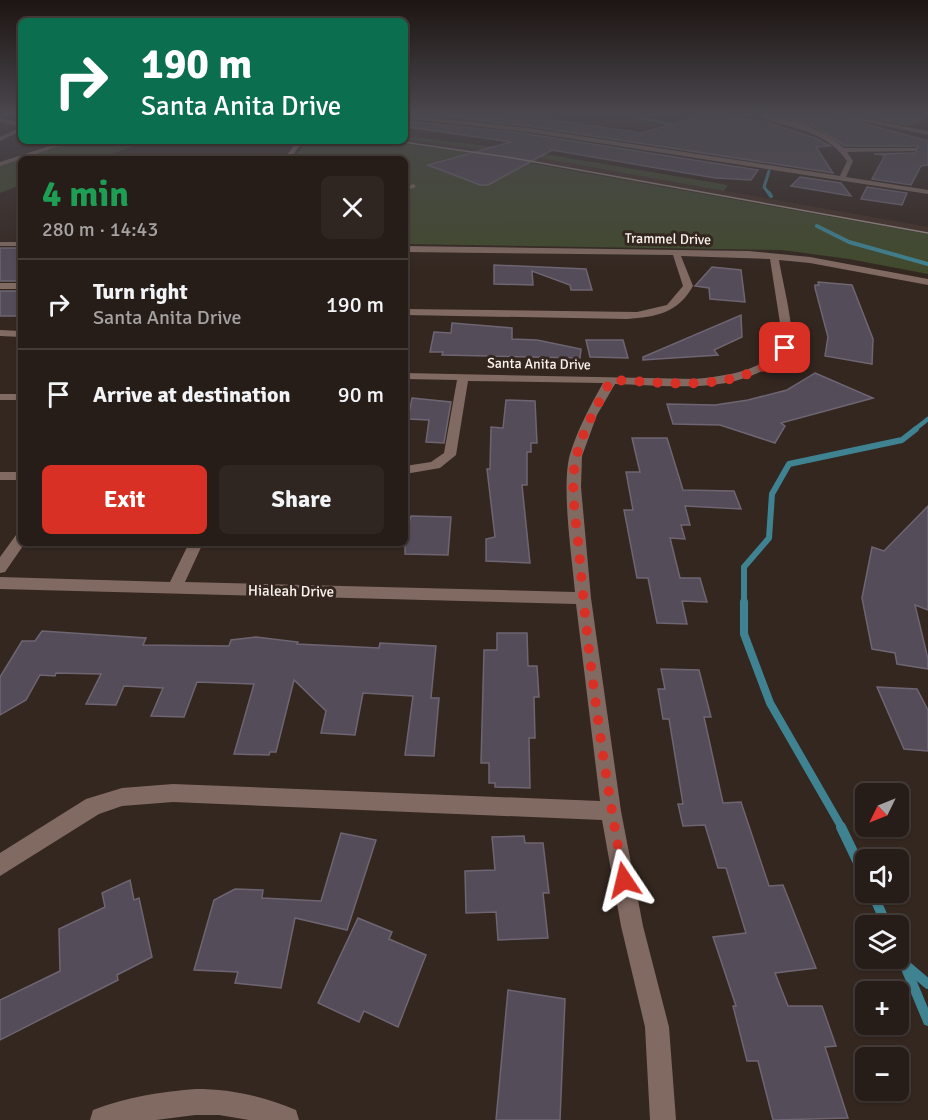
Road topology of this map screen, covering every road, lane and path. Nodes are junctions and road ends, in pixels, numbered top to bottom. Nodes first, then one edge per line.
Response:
1 (766, 167) edge
2 (847, 167) edge
3 (842, 179) junction
4 (414, 186) dead end
5 (408, 188) edge
6 (928, 192) edge
7 (0, 244) edge
8 (18, 244) edge
9 (408, 249) edge
10 (676, 253) junction
11 (774, 256) junction
12 (928, 282) edge
13 (0, 286) edge
14 (18, 286) edge
15 (408, 312) edge
16 (0, 333) edge
17 (18, 334) edge
18 (408, 376) edge
19 (464, 377) junction
20 (611, 380) junction
21 (0, 397) edge
22 (18, 397) edge
23 (408, 470) edge
24 (0, 476) edge
25 (18, 476) edge
26 (18, 542) edge
27 (195, 546) edge
28 (0, 568) edge
29 (0, 583) edge
30 (175, 588) junction
31 (583, 598) junction
32 (611, 811) junction
33 (0, 865) edge
34 (103, 1120) edge
35 (286, 1120) edge
36 (663, 1120) edge

1 - 3 street
2 - 3 street
3 - 6 street
4 - 5 street
7 - 8 street
9 - 10 street, Trammel Drive
10 - 11 street, Trammel Drive
10 - 15 street
11 - 12 street, Trammel Drive
11 - 20 street, Santa Anita Drive
13 - 14 street
16 - 17 street
18 - 19 street, Santa Anita Drive
19 - 20 street, Santa Anita Drive
19 - 23 street
20 - 31 street
21 - 22 street
24 - 25 street
26 - 28 street
27 - 30 street
29 - 30 street, Hialeah Drive
30 - 31 street, Hialeah Drive
31 - 32 street
32 - 33 street
32 - 36 street
34 - 35 street

